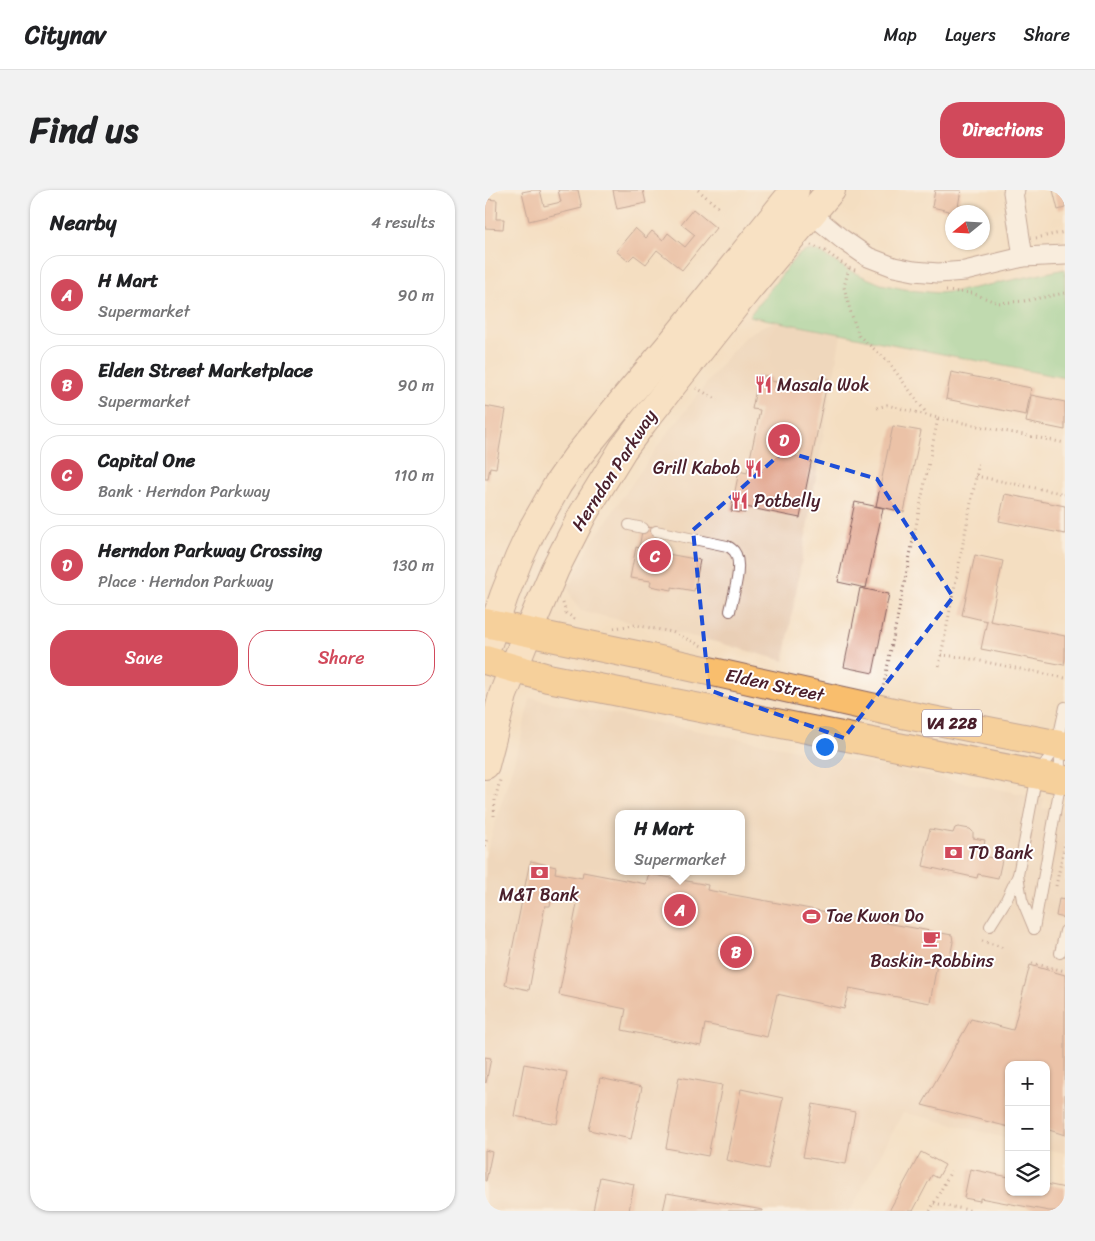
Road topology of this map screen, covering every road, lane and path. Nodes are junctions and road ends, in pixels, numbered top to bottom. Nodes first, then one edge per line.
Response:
1 (698, 190) edge
2 (831, 190) edge
3 (1015, 190) edge
4 (789, 192) edge
5 (718, 206) dead end
6 (811, 214) junction
7 (1065, 255) edge
8 (1023, 257) junction
9 (849, 268) dead end
10 (877, 408) dead end
11 (927, 415) junction
12 (938, 418) junction
13 (1065, 443) edge
14 (979, 462) dead end
15 (976, 476) junction
16 (1065, 494) edge
17 (629, 525) dead end
18 (643, 528) dead end
19 (656, 531) dead end
20 (730, 611) dead end
21 (490, 624) edge
22 (528, 632) junction
23 (485, 652) edge
24 (941, 655) junction
25 (485, 660) edge
26 (939, 666) dead end
27 (513, 668) junction
28 (1065, 678) edge
29 (882, 694) dead end
30 (1065, 707) edge
31 (1062, 745) edge
32 (494, 769) edge
33 (1054, 778) edge
34 (494, 816) dead end
35 (487, 839) dead end
36 (485, 846) edge
37 (1018, 875) junction
38 (990, 926) dead end
39 (1065, 931) edge
40 (982, 941) dead end
41 (1005, 949) dead end
42 (1061, 953) dead end
43 (1032, 963) dead end
44 (1065, 971) edge
45 (951, 1171) dead end
46 (934, 1203) junction
47 (930, 1211) edge
48 (973, 1211) edge

1 - 5 path
2 - 6 main road, Herndon Parkway
3 - 8 street
4 - 6 street
4 - 21 main road, Herndon Parkway
6 - 8 street
6 - 22 main road, Herndon Parkway
7 - 8 street
9 - 11 path
10 - 11 path
11 - 12 path
12 - 13 path
12 - 29 path
14 - 15 path
15 - 16 path
15 - 24 path
17 - 18 lane
19 - 20 lane
21 - 22 main road, Elden Street / VA 228
21 - 23 main road, Herndon Parkway
22 - 27 main road, Herndon Parkway
22 - 31 main road, Elden Street / VA 228
24 - 26 path
24 - 28 path
25 - 27 main road, Elden Street
27 - 32 main road, Herndon Parkway
27 - 33 main road, Elden Street / VA 228
30 - 31 lane
31 - 33 lane
31 - 33 lane
32 - 34 path
33 - 37 lane
33 - 37 lane
35 - 36 path
37 - 38 lane
39 - 42 lane
40 - 41 path
43 - 44 path
45 - 46 path
46 - 47 path
46 - 48 path

